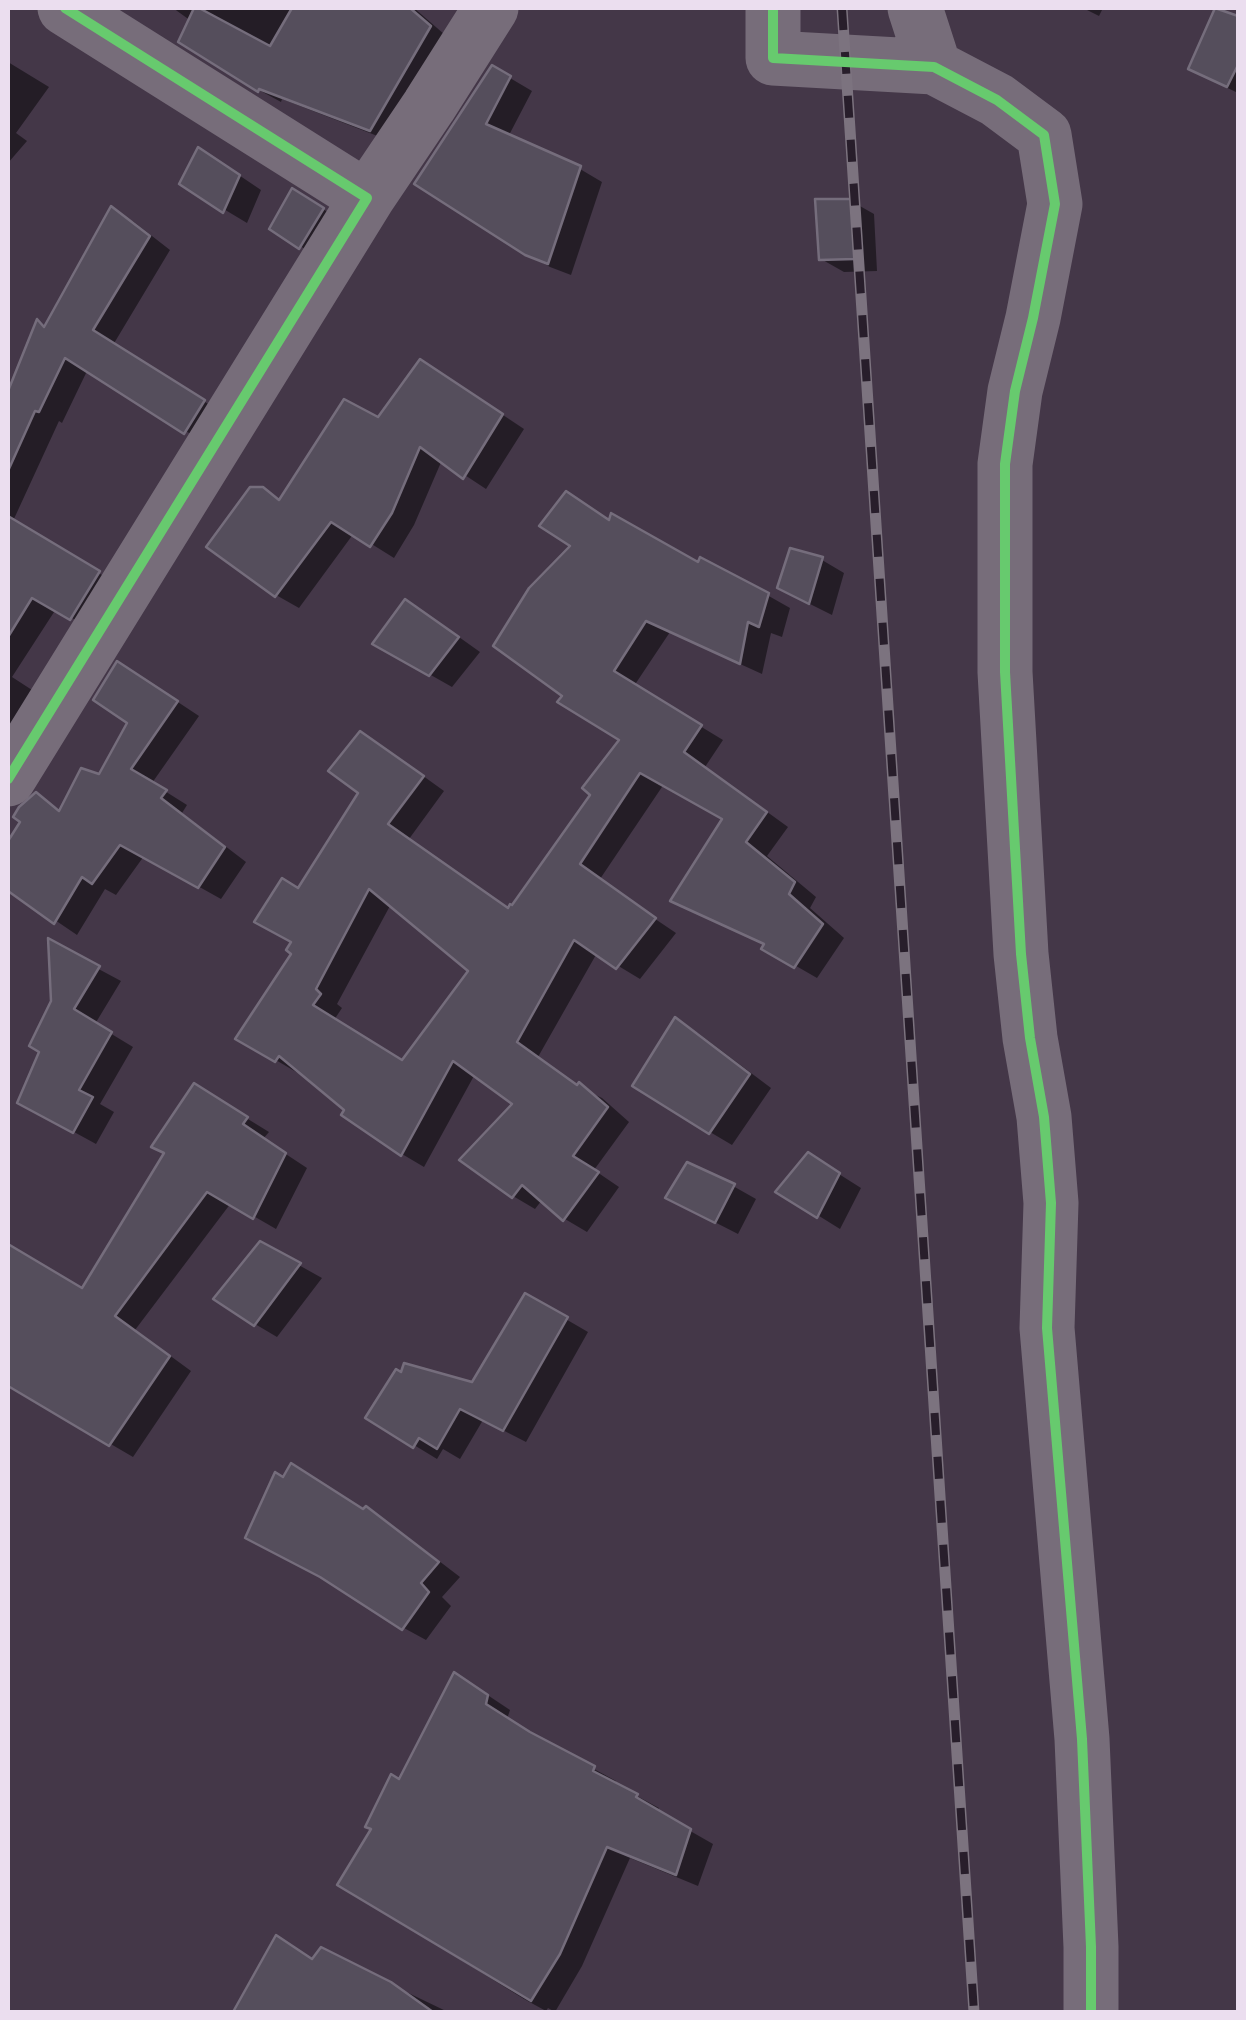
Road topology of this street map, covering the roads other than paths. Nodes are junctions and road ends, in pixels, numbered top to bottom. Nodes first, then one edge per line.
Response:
1 (65, 8) edge
2 (491, 8) edge
3 (773, 8) edge
4 (915, 8) edge
5 (934, 66) junction
6 (367, 198) junction
7 (8, 780) edge
8 (1091, 2012) edge

1 - 6 street
2 - 6 street
3 - 5 street
4 - 5 street
5 - 8 street
6 - 7 street

